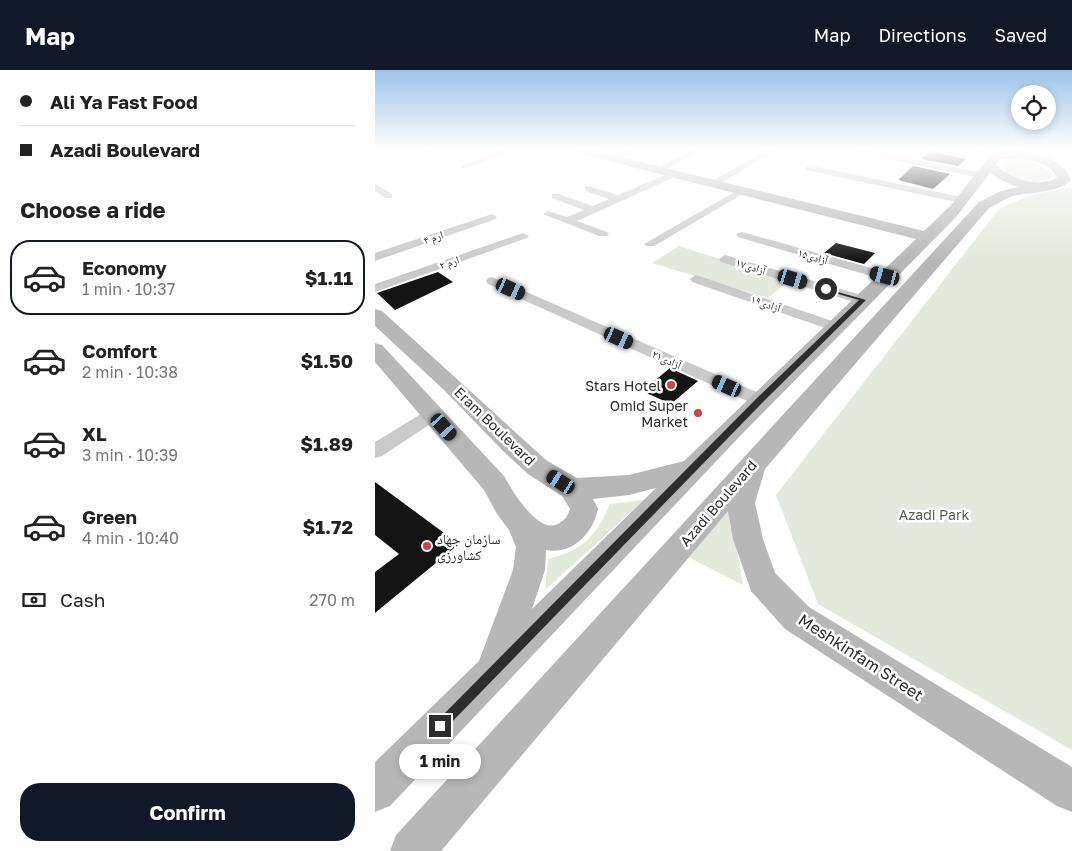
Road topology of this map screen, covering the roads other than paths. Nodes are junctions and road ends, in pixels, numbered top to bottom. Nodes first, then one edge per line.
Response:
1 (642, 187) edge
2 (732, 187) edge
3 (970, 187) edge
4 (1001, 187) edge
5 (1017, 187) edge
6 (375, 188) edge
7 (587, 189) dead end
8 (743, 190) junction
9 (1006, 194) junction
10 (389, 196) dead end
11 (555, 196) dead end
12 (617, 198) junction
13 (593, 209) junction
14 (548, 214) dead end
15 (492, 217) dead end
16 (567, 221) junction
17 (603, 234) dead end
18 (742, 235) dead end
19 (523, 236) dead end
20 (925, 236) junction
21 (650, 244) dead end
22 (375, 257) edge
23 (725, 259) dead end
24 (885, 276) junction
25 (696, 279) dead end
26 (492, 281) dead end
27 (375, 288) edge
28 (863, 300) junction
29 (375, 315) edge
30 (836, 327) junction
31 (375, 349) edge
32 (760, 400) junction
33 (433, 414) junction
34 (375, 451) edge
35 (754, 462) junction
36 (693, 468) junction
37 (572, 489) junction
38 (521, 524) junction
39 (492, 674) junction
40 (375, 791) edge
41 (1072, 791) edge
42 (412, 851) edge

1 - 12 street
2 - 8 main road
3 - 20 main road
4 - 9 main road
5 - 9 main road, Azadi Boulevard
6 - 10 street
7 - 12 street
8 - 20 main road
8 - 21 street
9 - 35 main road, Azadi Boulevard
11 - 13 street
12 - 13 street
13 - 16 street
14 - 16 street
15 - 22 street, ارم ۴
16 - 17 street
18 - 24 street, آزادی۱۵
19 - 27 street, ارم ۲
20 - 24 main road
23 - 28 street, آزادی۱۷
24 - 28 main road
25 - 30 street, آزادی۱۹
26 - 32 street, آزادی۲۱
28 - 30 main road
29 - 37 main road, Eram Boulevard
30 - 32 main road
31 - 33 main road
32 - 36 main road
33 - 34 street
33 - 38 main road
35 - 41 main road, Meshkinfam Street
35 - 42 main road, Azadi Boulevard
36 - 37 main road
36 - 39 main road
37 - 38 main road
38 - 39 main road
39 - 40 main road

